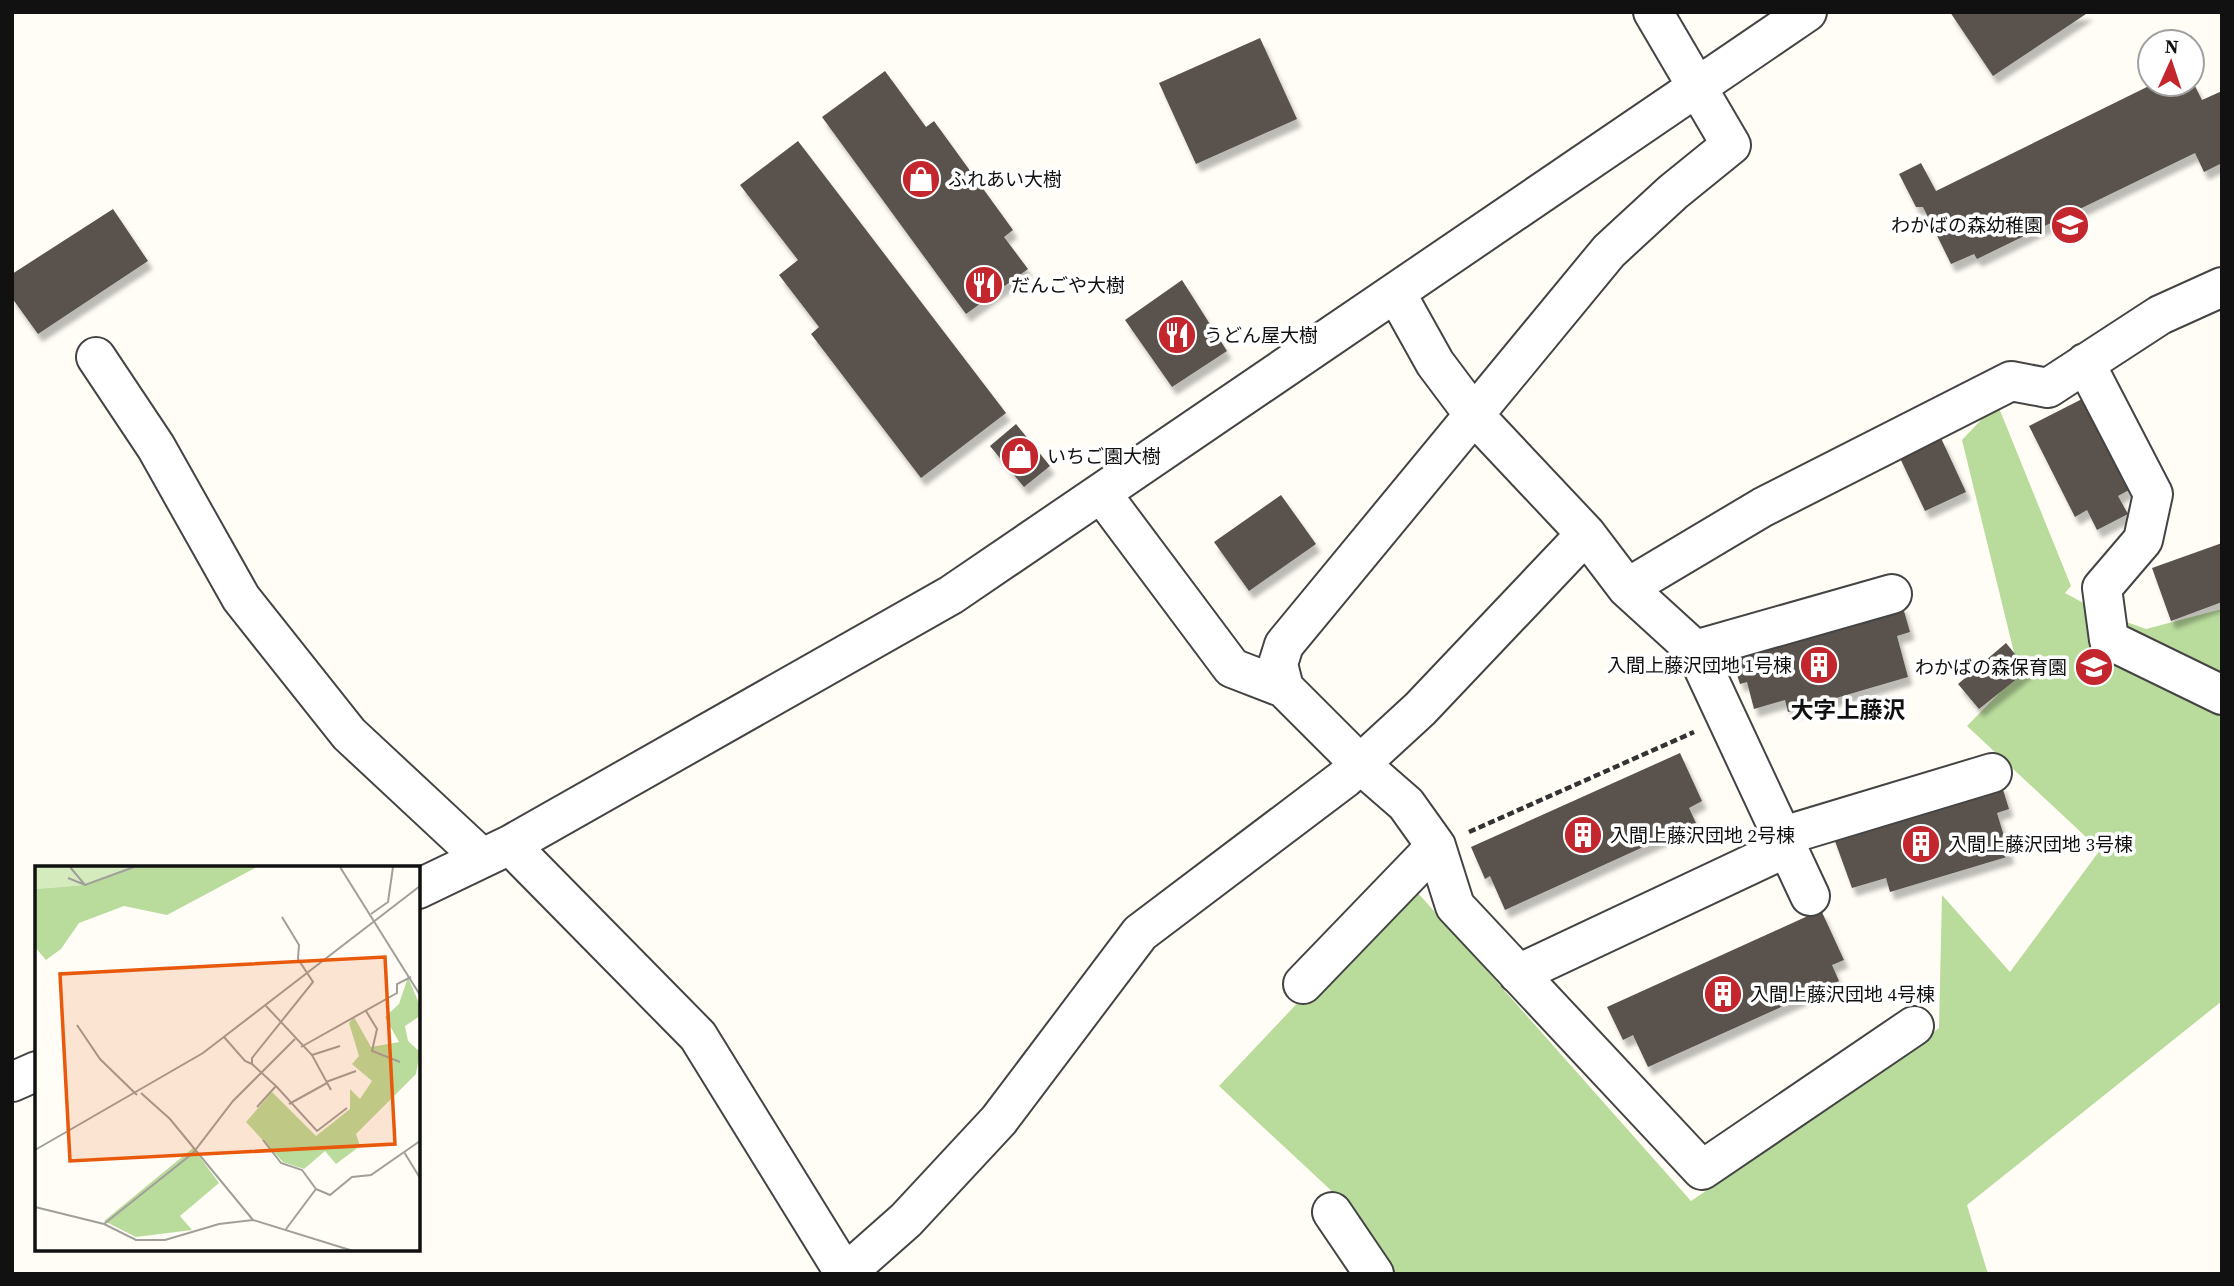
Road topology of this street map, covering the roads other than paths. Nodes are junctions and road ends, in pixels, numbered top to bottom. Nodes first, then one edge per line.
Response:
1 (1653, 12) edge
2 (1807, 12) edge
3 (1698, 86) junction
4 (2222, 287) edge
5 (1396, 293) junction
6 (96, 357) dead end
7 (2085, 363) junction
8 (1474, 415) junction
9 (1101, 493) junction
10 (1586, 534) junction
11 (1627, 588) junction
12 (1892, 594) dead end
13 (1695, 650) junction
14 (1284, 688) junction
15 (2222, 695) edge
16 (1360, 764) junction
17 (1992, 773) dead end
18 (1786, 842) junction
19 (1436, 846) junction
20 (496, 852) junction
21 (420, 888) edge
22 (1810, 896) dead end
23 (1518, 974) junction
24 (1303, 984) dead end
25 (1914, 1026) dead end
26 (35, 1072) edge
27 (12, 1082) edge
28 (1332, 1212) dead end
29 (845, 1274) edge
30 (1374, 1274) edge

1 - 3 street
2 - 3 street
3 - 5 street
3 - 8 street
4 - 7 street
5 - 8 street
5 - 9 street
6 - 20 street
7 - 11 street
7 - 15 street
8 - 10 street
8 - 14 street
9 - 14 street
9 - 20 street
10 - 11 street
10 - 16 street
11 - 13 street
12 - 13 street
13 - 18 street
14 - 16 street
16 - 19 street
16 - 29 street
17 - 18 street
18 - 22 street
18 - 23 street
19 - 23 street
19 - 24 street
20 - 21 street
20 - 29 street
23 - 25 street
26 - 27 street
28 - 30 street

